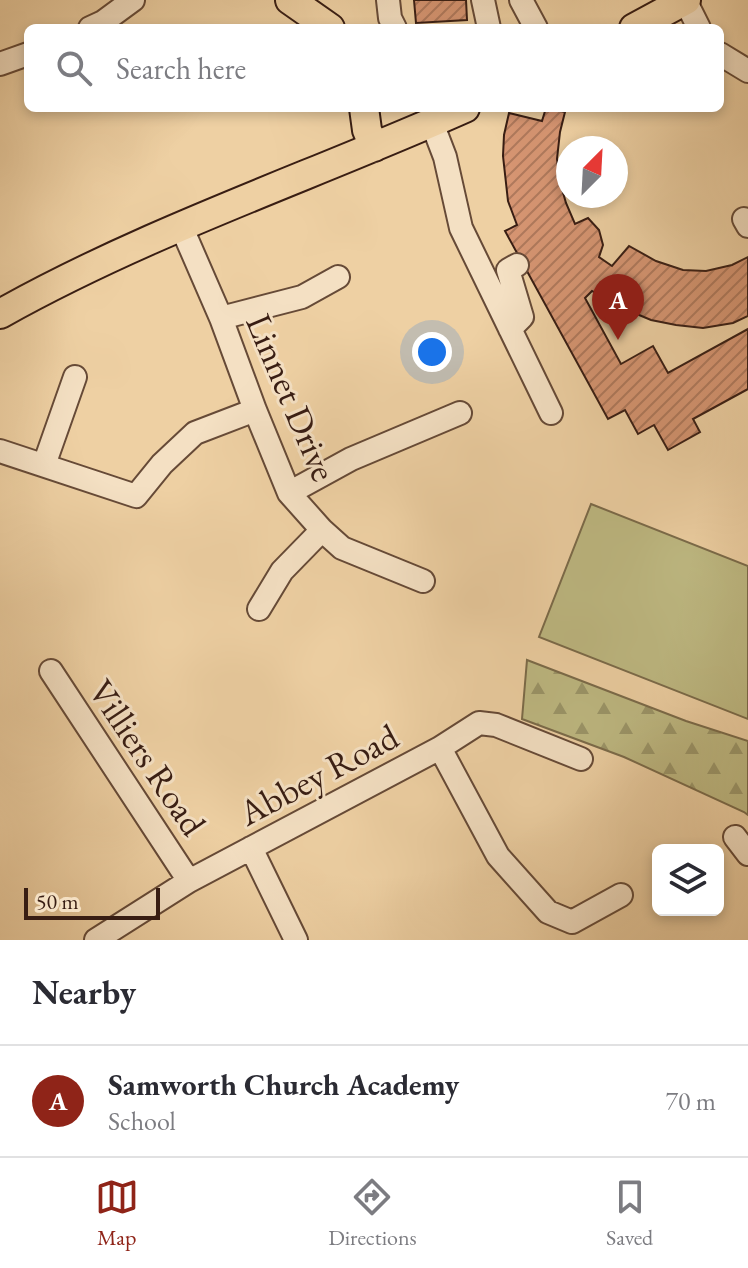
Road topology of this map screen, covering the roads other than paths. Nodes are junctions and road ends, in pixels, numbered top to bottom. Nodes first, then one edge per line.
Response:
1 (133, 0) edge
2 (290, 0) edge
3 (388, 0) edge
4 (483, 0) edge
5 (521, 0) edge
6 (685, 0) edge
7 (98, 17) edge
8 (324, 24) edge
9 (393, 24) edge
10 (488, 24) edge
11 (534, 24) edge
12 (641, 24) edge
13 (697, 24) edge
14 (24, 55) edge
15 (724, 56) edge
16 (0, 64) edge
17 (748, 71) edge
18 (365, 112) edge
19 (430, 115) edge
20 (374, 147) junction
21 (181, 226) junction
22 (517, 265) dead end
23 (339, 274) dead end
24 (0, 314) edge
25 (221, 318) junction
26 (510, 329) junction
27 (75, 377) dead end
28 (255, 410) junction
29 (460, 413) dead end
30 (551, 413) dead end
31 (0, 451) edge
32 (44, 465) junction
33 (289, 493) junction
34 (322, 530) junction
35 (423, 581) dead end
36 (259, 609) dead end
37 (51, 671) dead end
38 (440, 748) junction
39 (581, 759) dead end
40 (251, 848) junction
41 (189, 881) junction
42 (621, 895) dead end
43 (96, 940) edge
44 (296, 940) edge

1 - 7 street
2 - 8 main road
3 - 9 street
4 - 10 street
5 - 11 street
6 - 12 main road
6 - 13 street
14 - 16 street
15 - 17 street
18 - 20 main road
19 - 20 main road
19 - 26 street
20 - 21 main road
21 - 24 main road
21 - 25 street, Linnet Drive
22 - 26 street
23 - 25 street
25 - 28 street, Linnet Drive
26 - 30 street
27 - 32 street
28 - 32 street
28 - 33 street, Linnet Drive
29 - 33 street
31 - 32 street
33 - 34 street, Linnet Drive
34 - 35 street, Linnet Drive
34 - 36 street
37 - 41 street, Villiers Road
38 - 39 street, Abbey Road
38 - 40 street, Abbey Road
38 - 42 street
40 - 41 street, Abbey Road
40 - 44 street
41 - 43 street, Abbey Road

